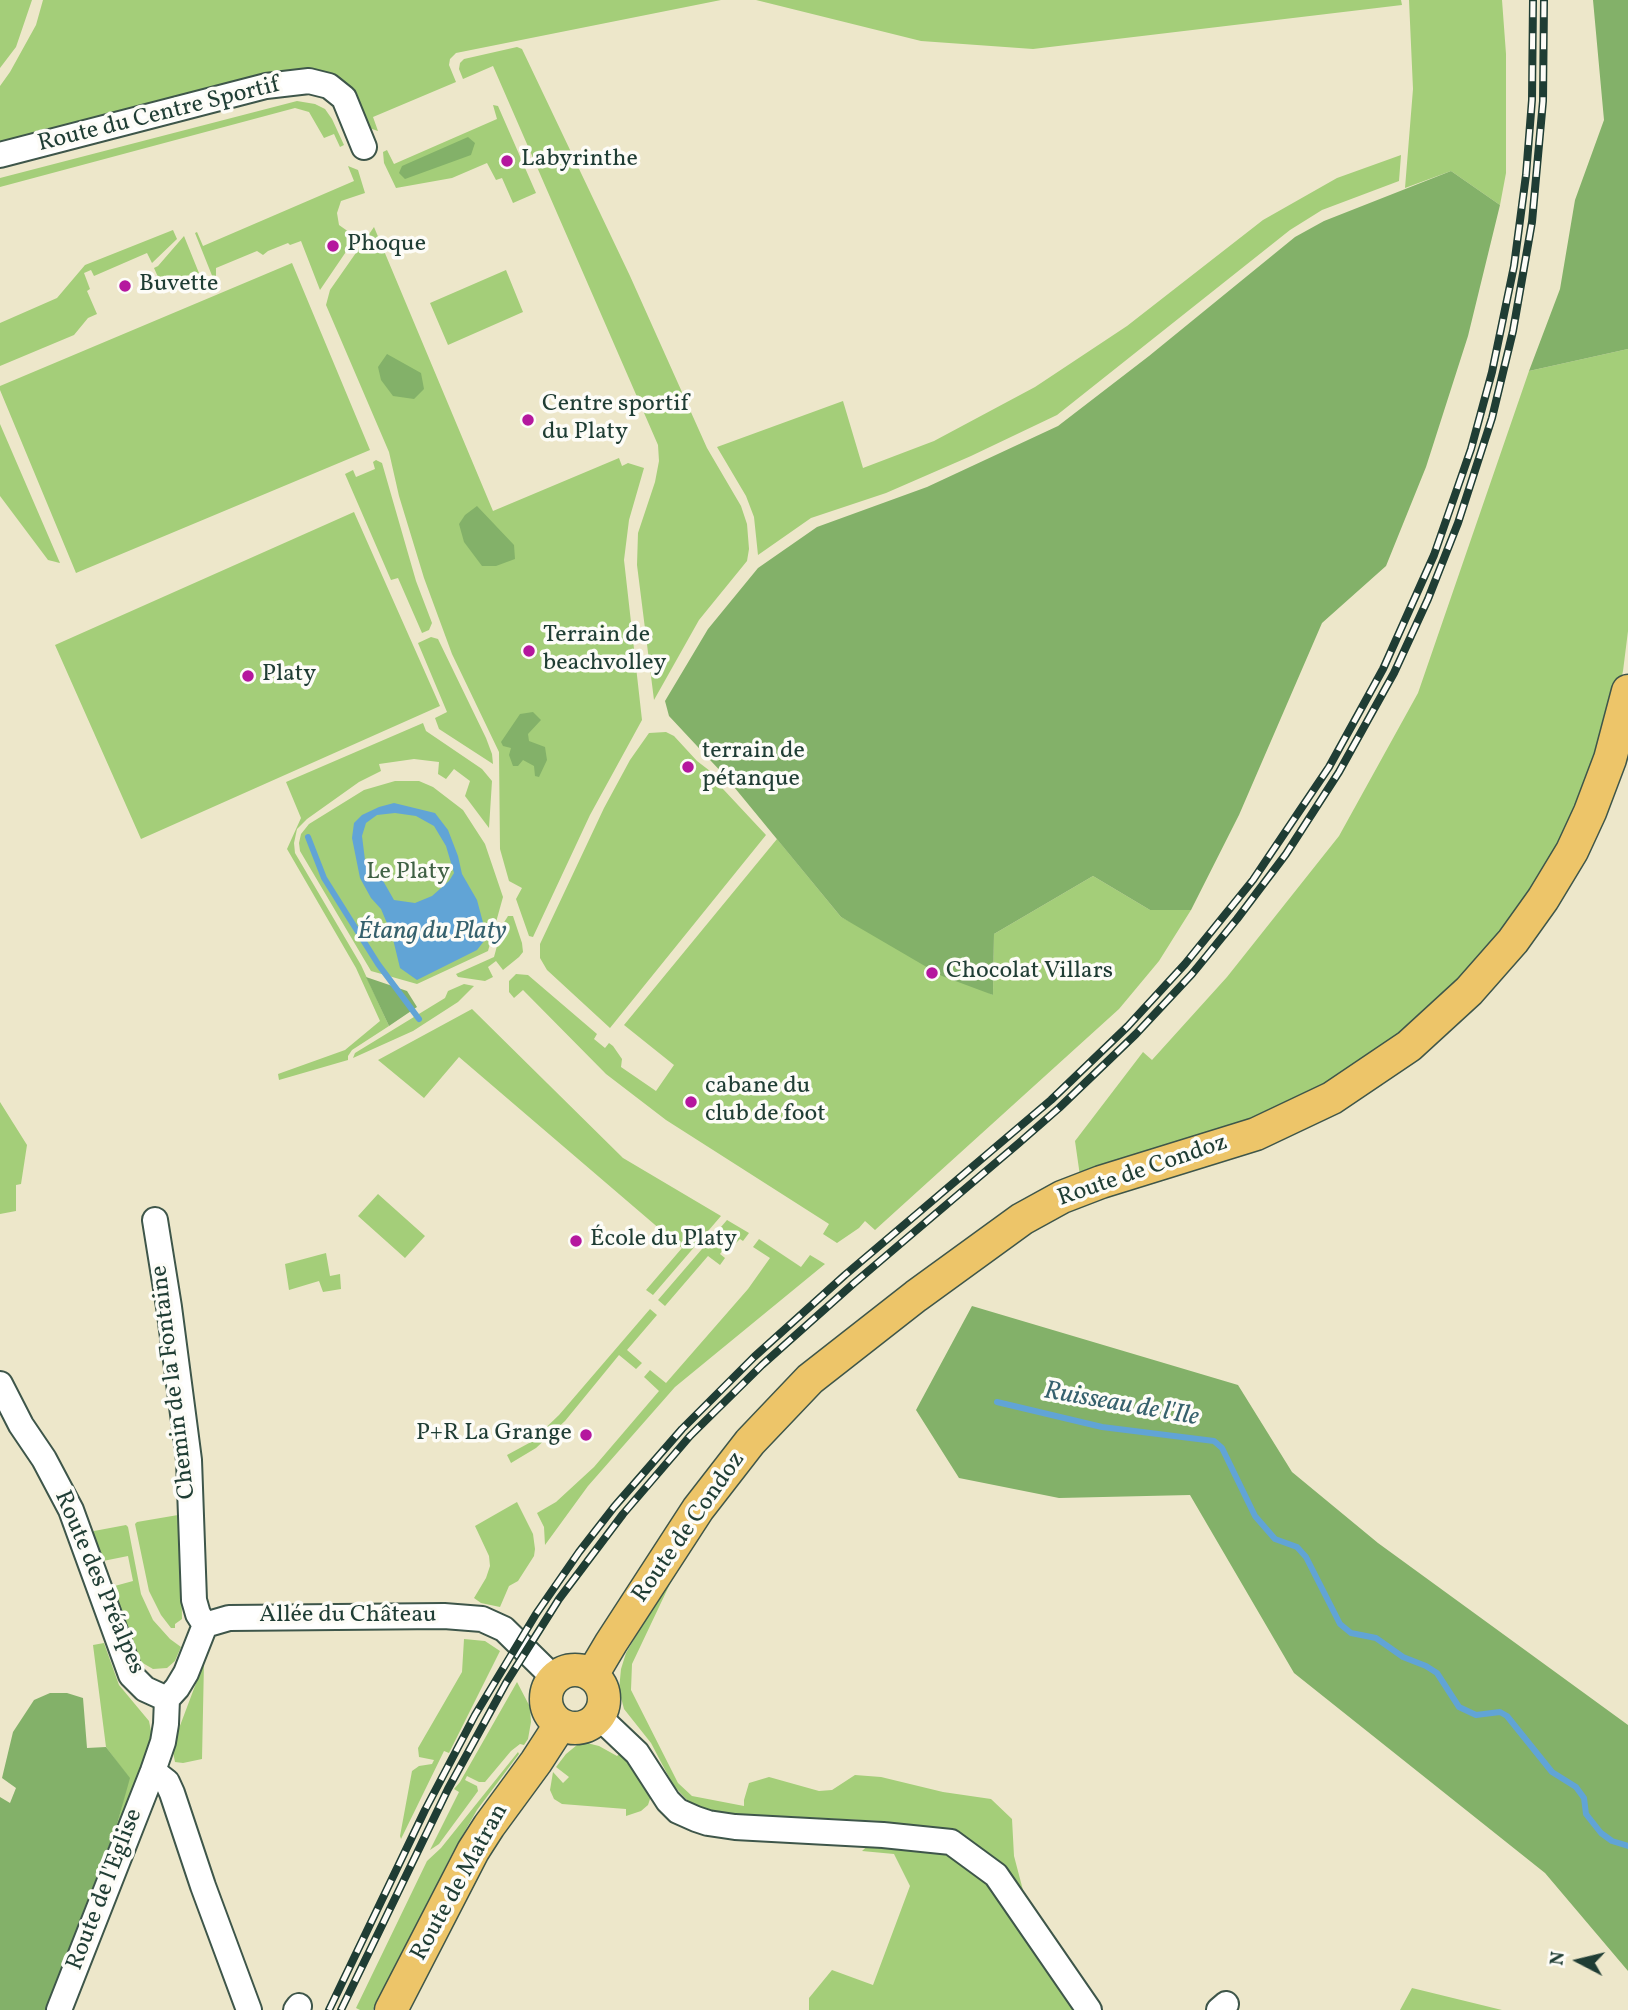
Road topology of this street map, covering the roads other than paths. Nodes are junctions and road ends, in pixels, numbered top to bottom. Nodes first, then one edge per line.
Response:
1 (364, 147) dead end
2 (0, 155) edge
3 (1628, 691) edge
4 (155, 1220) dead end
5 (0, 1384) edge
6 (205, 1625) junction
7 (592, 1675) junction
8 (554, 1678) junction
9 (166, 1699) junction
10 (599, 1717) junction
11 (560, 1725) junction
12 (153, 1771) junction
13 (59, 2010) edge
14 (249, 2010) edge
15 (391, 2010) edge
16 (1089, 2010) edge

1 - 2 street, Route du Centre Sportif
3 - 7 main road, Route de Condoz
4 - 6 street, Chemin de la Fontaine
5 - 9 street, Route des Préalpes
6 - 8 street, Allée du Château
6 - 9 street
7 - 8 main road
7 - 10 main road
8 - 11 main road
9 - 12 street, Route des Préalpes
10 - 11 main road
10 - 16 street
11 - 15 main road, Route de Matran
12 - 13 street, Route de l'Eglise
12 - 14 street

